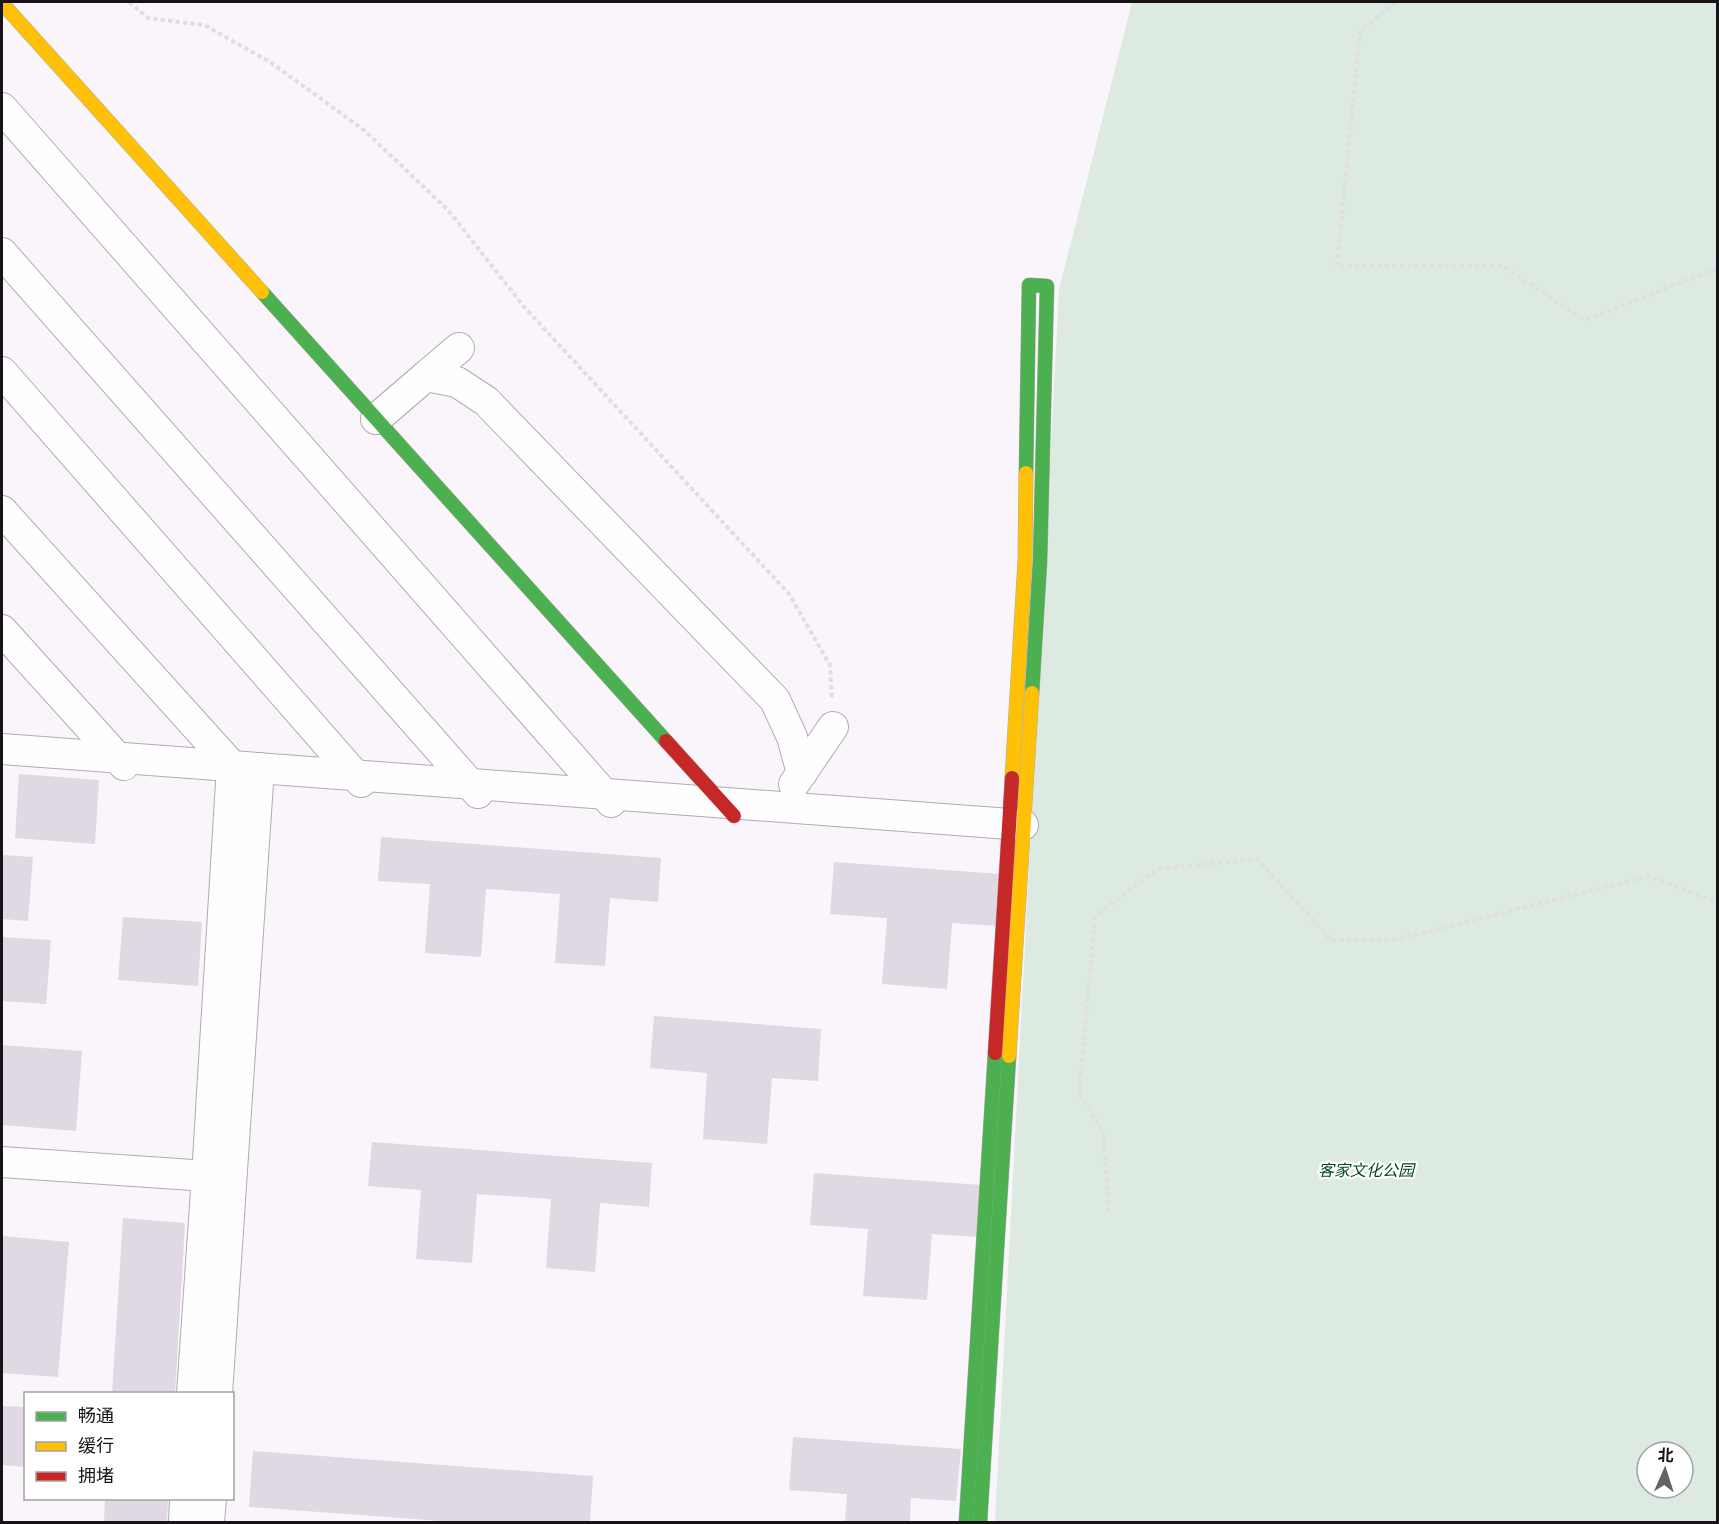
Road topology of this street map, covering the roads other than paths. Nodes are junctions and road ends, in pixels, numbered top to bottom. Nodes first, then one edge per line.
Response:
1 (2, 3) edge
2 (2, 108) edge
3 (2, 253) edge
4 (459, 348) dead end
5 (2, 372) edge
6 (426, 376) junction
7 (376, 419) junction
8 (2, 511) edge
9 (2, 630) edge
10 (833, 727) road end
11 (3, 757) edge
12 (123, 764) junction
13 (245, 773) junction
14 (802, 773) junction
15 (361, 782) junction
16 (476, 791) junction
17 (610, 801) junction
18 (778, 807) junction
19 (728, 810) junction
20 (1016, 831) junction
21 (2, 1141) edge
22 (2, 1162) edge
23 (220, 1167) junction
24 (192, 1392) edge
25 (218, 1392) edge
26 (186, 1500) edge
27 (211, 1500) edge
28 (184, 1522) edge
29 (209, 1522) edge
30 (966, 1522) edge
31 (980, 1522) edge

1 - 7 street
2 - 17 street
3 - 16 street
4 - 6 street
5 - 15 street
6 - 7 street
6 - 14 street
7 - 19 street
8 - 13 street
9 - 12 street
10 - 14 street
11 - 12 street
12 - 13 street
13 - 15 street
13 - 23 street
14 - 18 street
15 - 16 street
16 - 17 street
17 - 19 street
18 - 19 street
18 - 20 street
19 - 20 street
20 - 20 street
20 - 30 street
20 - 31 street
21 - 23 street
22 - 23 street
23 - 24 street
23 - 25 street
26 - 28 street
27 - 29 street

